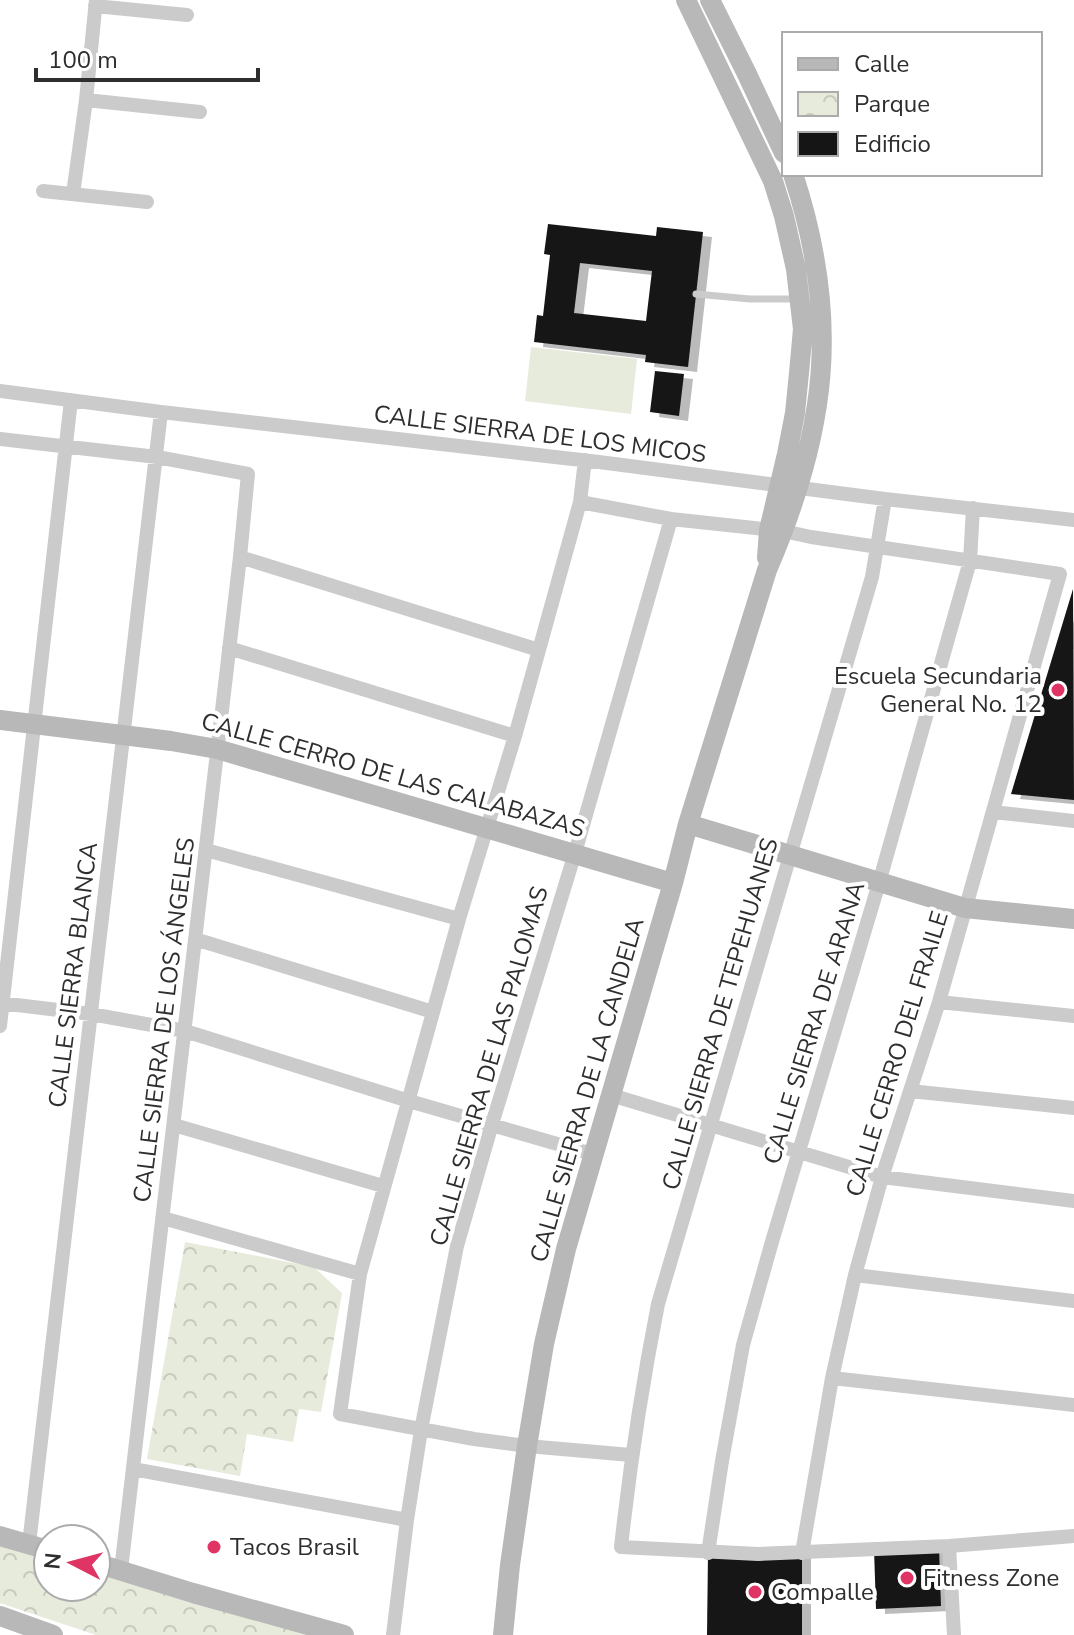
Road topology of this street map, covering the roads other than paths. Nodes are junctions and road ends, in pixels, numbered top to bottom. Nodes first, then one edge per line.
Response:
1 (686, 0) edge
2 (710, 0) edge
3 (95, 3) edge
4 (187, 15) dead end
5 (86, 100) junction
6 (200, 112) dead end
7 (782, 149) edge
8 (794, 176) edge
9 (43, 191) dead end
10 (73, 194) junction
11 (147, 202) dead end
12 (696, 294) dead end
13 (800, 299) junction
14 (813, 329) junction
15 (0, 391) edge
16 (71, 400) junction
17 (161, 412) junction
18 (0, 439) edge
19 (66, 446) junction
20 (157, 457) junction
21 (585, 460) junction
22 (788, 487) junction
23 (885, 499) junction
24 (580, 502) junction
25 (973, 508) junction
26 (671, 519) junction
27 (1074, 520) edge
28 (776, 531) junction
29 (878, 547) junction
30 (240, 557) junction
31 (970, 561) junction
32 (229, 648) junction
33 (539, 650) junction
34 (0, 720) edge
35 (35, 724) junction
36 (123, 734) junction
37 (515, 736) junction
38 (217, 749) junction
39 (993, 812) junction
40 (1074, 821) edge
41 (688, 824) junction
42 (486, 829) junction
43 (206, 850) junction
44 (575, 853) junction
45 (789, 855) junction
46 (673, 883) junction
47 (879, 883) junction
48 (965, 908) junction
49 (459, 919) junction
50 (1074, 919) edge
51 (195, 939) junction
52 (939, 1002) junction
53 (1, 1003) edge
54 (433, 1012) junction
55 (91, 1014) junction
56 (1074, 1016) edge
57 (0, 1026) edge
58 (185, 1031) junction
59 (910, 1091) junction
60 (611, 1095) junction
61 (409, 1101) junction
62 (1074, 1108) edge
63 (492, 1124) junction
64 (174, 1125) junction
65 (710, 1125) junction
66 (798, 1153) junction
67 (592, 1154) junction
68 (882, 1177) junction
69 (383, 1186) junction
70 (1074, 1201) edge
71 (163, 1218) junction
72 (360, 1274) junction
73 (855, 1275) junction
74 (1074, 1301) edge
75 (832, 1378) junction
76 (1074, 1405) edge
77 (421, 1430) junction
78 (527, 1446) junction
79 (631, 1455) junction
80 (133, 1469) junction
81 (407, 1520) junction
82 (41, 1523) edge
83 (0, 1536) edge
84 (1074, 1536) edge
85 (32, 1545) edge
86 (949, 1546) junction
87 (708, 1553) junction
88 (802, 1553) junction
89 (112, 1567) edge
90 (121, 1570) junction
91 (0, 1616) edge
92 (53, 1635) edge
93 (344, 1635) edge
94 (393, 1635) edge
95 (503, 1635) edge
96 (954, 1635) edge

1 - 13 street
2 - 7 street
3 - 4 street
3 - 5 street
5 - 6 street
5 - 10 street
8 - 14 street
9 - 10 street
10 - 11 street
12 - 13 lane
13 - 14 street
14 - 22 street, CALLE SIERRA DE LA CANDELA
15 - 16 street, CALLE SIERRA DE LOS MICOS
16 - 17 street, CALLE SIERRA DE LOS MICOS
16 - 19 street
17 - 20 street, CALLE SIERRA BLANCA
17 - 21 street, CALLE SIERRA DE LOS MICOS
18 - 19 street
19 - 20 street
19 - 35 street
20 - 30 street, CALLE SIERRA DE LOS ÁNGELES
20 - 36 street, CALLE SIERRA BLANCA
21 - 22 street, CALLE SIERRA DE LOS MICOS
21 - 24 street
22 - 23 street, CALLE SIERRA DE LOS MICOS
22 - 28 street, CALLE SIERRA DE LA CANDELA
23 - 25 street, CALLE SIERRA DE LOS MICOS
23 - 29 street, CALLE SIERRA DE TEPEHUANES
24 - 26 street
24 - 33 street
25 - 27 street, CALLE SIERRA DE LOS MICOS
25 - 31 street, CALLE SIERRA DE ARANA
26 - 28 street
26 - 44 street, CALLE SIERRA DE LAS PALOMAS
28 - 29 street
28 - 41 street, CALLE SIERRA DE LA CANDELA
29 - 31 street
29 - 45 street, CALLE SIERRA DE TEPEHUANES
30 - 32 street, CALLE SIERRA DE LOS ÁNGELES
30 - 33 street
31 - 39 street, CALLE CERRO DEL FRAILE
31 - 47 street, CALLE SIERRA DE ARANA
32 - 37 street
32 - 38 street, CALLE SIERRA DE LOS ÁNGELES
33 - 37 street
34 - 35 street, CALLE CERRO DE LAS CALABAZAS
35 - 36 street, CALLE CERRO DE LAS CALABAZAS
35 - 53 street
36 - 38 street, CALLE CERRO DE LAS CALABAZAS
36 - 55 street, CALLE SIERRA BLANCA
37 - 42 street
38 - 42 street, CALLE CERRO DE LAS CALABAZAS
38 - 43 street, CALLE SIERRA DE LOS ÁNGELES
39 - 40 street
39 - 48 street, CALLE CERRO DEL FRAILE
41 - 45 street
41 - 46 street, CALLE SIERRA DE LA CANDELA
42 - 44 street, CALLE CERRO DE LAS CALABAZAS
42 - 49 street
43 - 49 street
43 - 51 street, CALLE SIERRA DE LOS ÁNGELES
44 - 46 street, CALLE CERRO DE LAS CALABAZAS
44 - 63 street, CALLE SIERRA DE LAS PALOMAS
45 - 47 street
45 - 65 street, CALLE SIERRA DE TEPEHUANES
46 - 60 street, CALLE SIERRA DE LA CANDELA
47 - 48 street
47 - 66 street, CALLE SIERRA DE ARANA
48 - 50 street
48 - 52 street, CALLE CERRO DEL FRAILE
49 - 54 street
51 - 54 street
51 - 58 street, CALLE SIERRA DE LOS ÁNGELES
52 - 56 street
52 - 59 street, CALLE CERRO DEL FRAILE
53 - 55 street
53 - 57 street
54 - 61 street
55 - 58 street
55 - 82 street, CALLE SIERRA BLANCA
58 - 61 street
58 - 64 street, CALLE SIERRA DE LOS ÁNGELES
59 - 62 street
59 - 68 street, CALLE CERRO DEL FRAILE
60 - 65 street
60 - 67 street, CALLE SIERRA DE LA CANDELA
61 - 63 street
61 - 69 street
63 - 67 street
63 - 77 street, CALLE SIERRA DE LAS PALOMAS
64 - 69 street
64 - 71 street, CALLE SIERRA DE LOS ÁNGELES
65 - 66 street
65 - 79 street, CALLE SIERRA DE TEPEHUANES
66 - 68 street
66 - 87 street, CALLE SIERRA DE ARANA
67 - 78 street, CALLE SIERRA DE LA CANDELA
68 - 70 street
68 - 73 street, CALLE CERRO DEL FRAILE
69 - 72 street
71 - 72 street
71 - 80 street, CALLE SIERRA DE LOS ÁNGELES
72 - 77 street
73 - 74 street
73 - 75 street, CALLE CERRO DEL FRAILE
75 - 76 street
75 - 88 street, CALLE CERRO DEL FRAILE
77 - 78 street
77 - 81 street, CALLE SIERRA DE LAS PALOMAS
78 - 79 street
78 - 95 street, CALLE SIERRA DE LA CANDELA
79 - 87 street, CALLE SIERRA DE TEPEHUANES
80 - 81 street
80 - 90 street, CALLE SIERRA DE LOS ÁNGELES
81 - 94 street, CALLE SIERRA DE LAS PALOMAS
83 - 85 street
84 - 86 street
86 - 88 street
86 - 96 street
87 - 88 street
89 - 90 street
90 - 93 street
91 - 92 street

